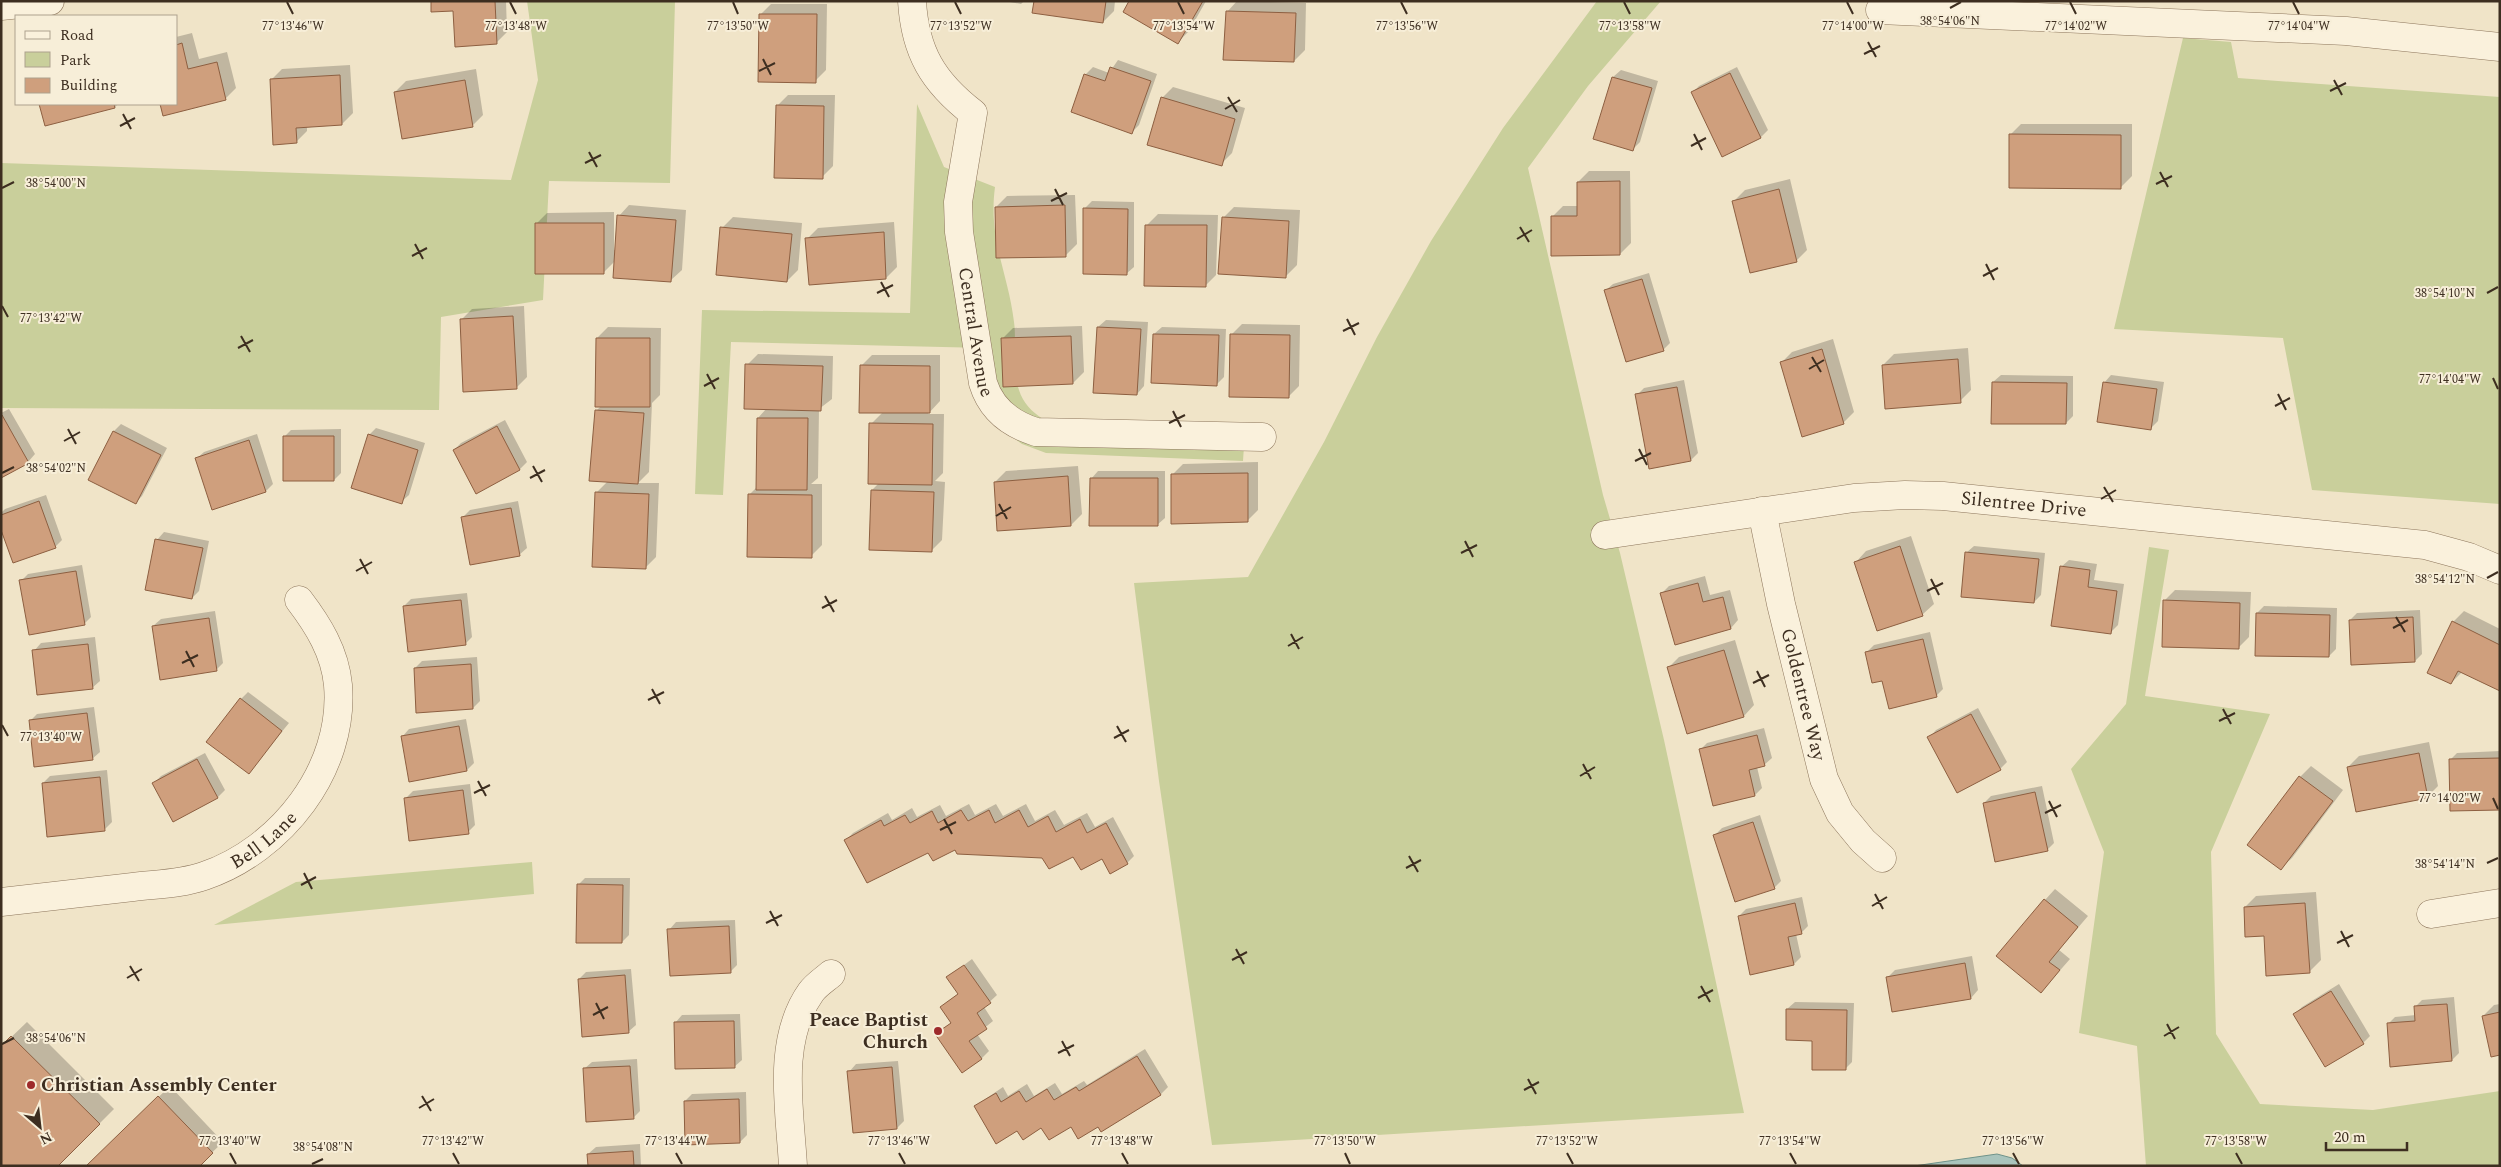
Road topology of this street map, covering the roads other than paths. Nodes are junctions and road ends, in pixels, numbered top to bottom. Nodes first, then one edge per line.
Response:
1 (50, 1) edge
2 (912, 1) edge
3 (1, 6) edge
4 (1880, 10) dead end
5 (2500, 47) edge
6 (1262, 437) dead end
7 (1762, 511) junction
8 (1605, 535) dead end
9 (2500, 570) edge
10 (299, 600) dead end
11 (1882, 858) dead end
12 (1, 902) edge
13 (2500, 904) edge
14 (2431, 914) dead end
15 (831, 974) dead end
16 (793, 1166) edge

1 - 3 street
2 - 6 street, Central Avenue
4 - 5 street
7 - 8 street, Silentree Drive
7 - 9 street, Silentree Drive
7 - 11 street, Goldentree Way
10 - 12 street, Bell Lane
13 - 14 street
15 - 16 street

